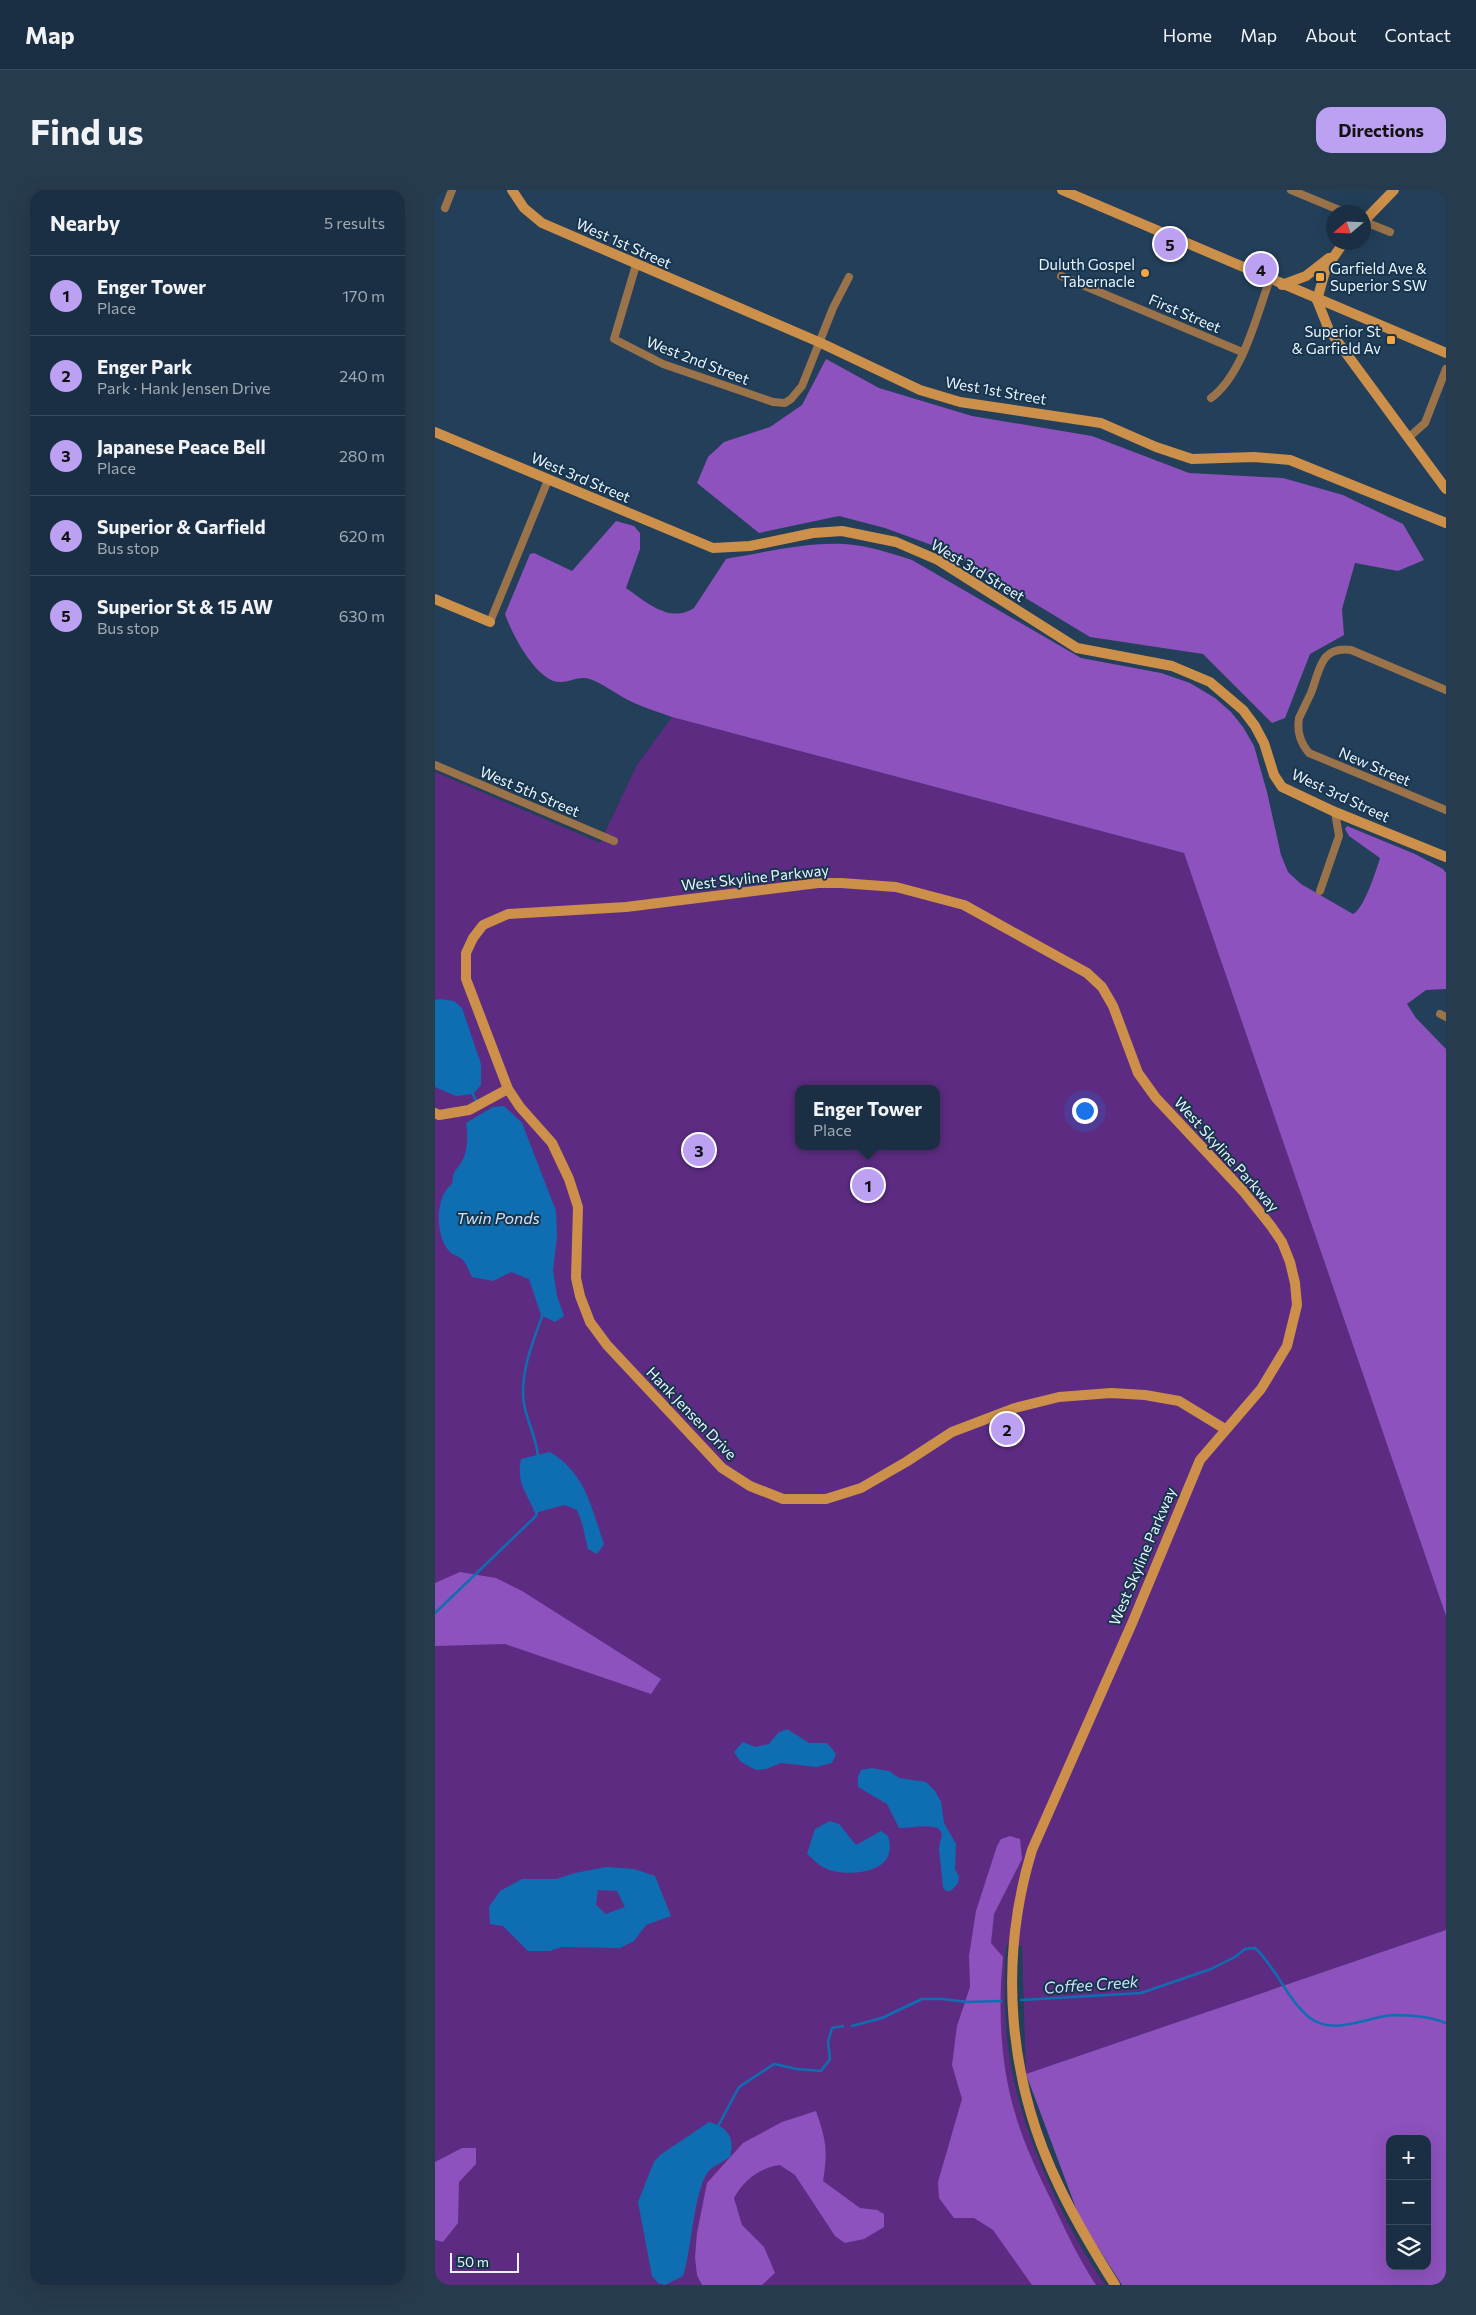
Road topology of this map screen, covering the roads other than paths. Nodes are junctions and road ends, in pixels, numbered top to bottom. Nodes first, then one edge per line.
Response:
1 (452, 190) edge
2 (512, 190) edge
3 (1062, 190) edge
4 (1291, 190) edge
5 (1394, 190) edge
6 (1327, 205) edge
7 (445, 208) dead end
8 (1371, 213) edge
9 (1371, 224) edge
10 (1390, 232) dead end
11 (1338, 250) edge
12 (1334, 255) junction
13 (636, 265) junction
14 (849, 276) dead end
15 (1061, 276) dead end
16 (1270, 279) junction
17 (1282, 285) junction
18 (1317, 300) junction
19 (821, 343) junction
20 (1243, 352) junction
21 (1446, 353) edge
22 (1446, 369) edge
23 (1211, 398) dead end
24 (435, 432) edge
25 (1409, 438) junction
26 (548, 480) junction
27 (1446, 489) edge
28 (1446, 523) edge
29 (435, 599) edge
30 (489, 622) joint
31 (1446, 690) edge
32 (435, 765) edge
33 (1446, 810) edge
34 (1335, 812) junction
35 (615, 842) dead end
36 (1446, 857) edge
37 (1320, 891) dead end
38 (508, 1089) junction
39 (435, 1113) edge
40 (1225, 1429) junction
41 (1115, 2285) edge

1 - 7 street
2 - 13 street, West 1st Street
3 - 16 street
4 - 6 street
5 - 8 street, bridge
9 - 10 street
11 - 12 street
12 - 17 street
12 - 18 street
13 - 19 street, West 1st Street
13 - 19 street, West 2nd Street
14 - 19 street
15 - 20 street, First Street
16 - 17 street
16 - 20 street
17 - 18 street
18 - 21 street
18 - 25 street
19 - 28 street, West 1st Street
20 - 23 street
22 - 25 street
24 - 26 street, West 3rd Street
25 - 27 street
26 - 30 street
26 - 34 street, West 3rd Street
29 - 30 street
31 - 33 street, New Street
32 - 35 street, West 5th Street
34 - 36 street, West 3rd Street
34 - 37 street
38 - 39 street
38 - 40 street, Hank Jensen Drive
38 - 40 street, West Skyline Parkway
40 - 41 street, West Skyline Parkway

